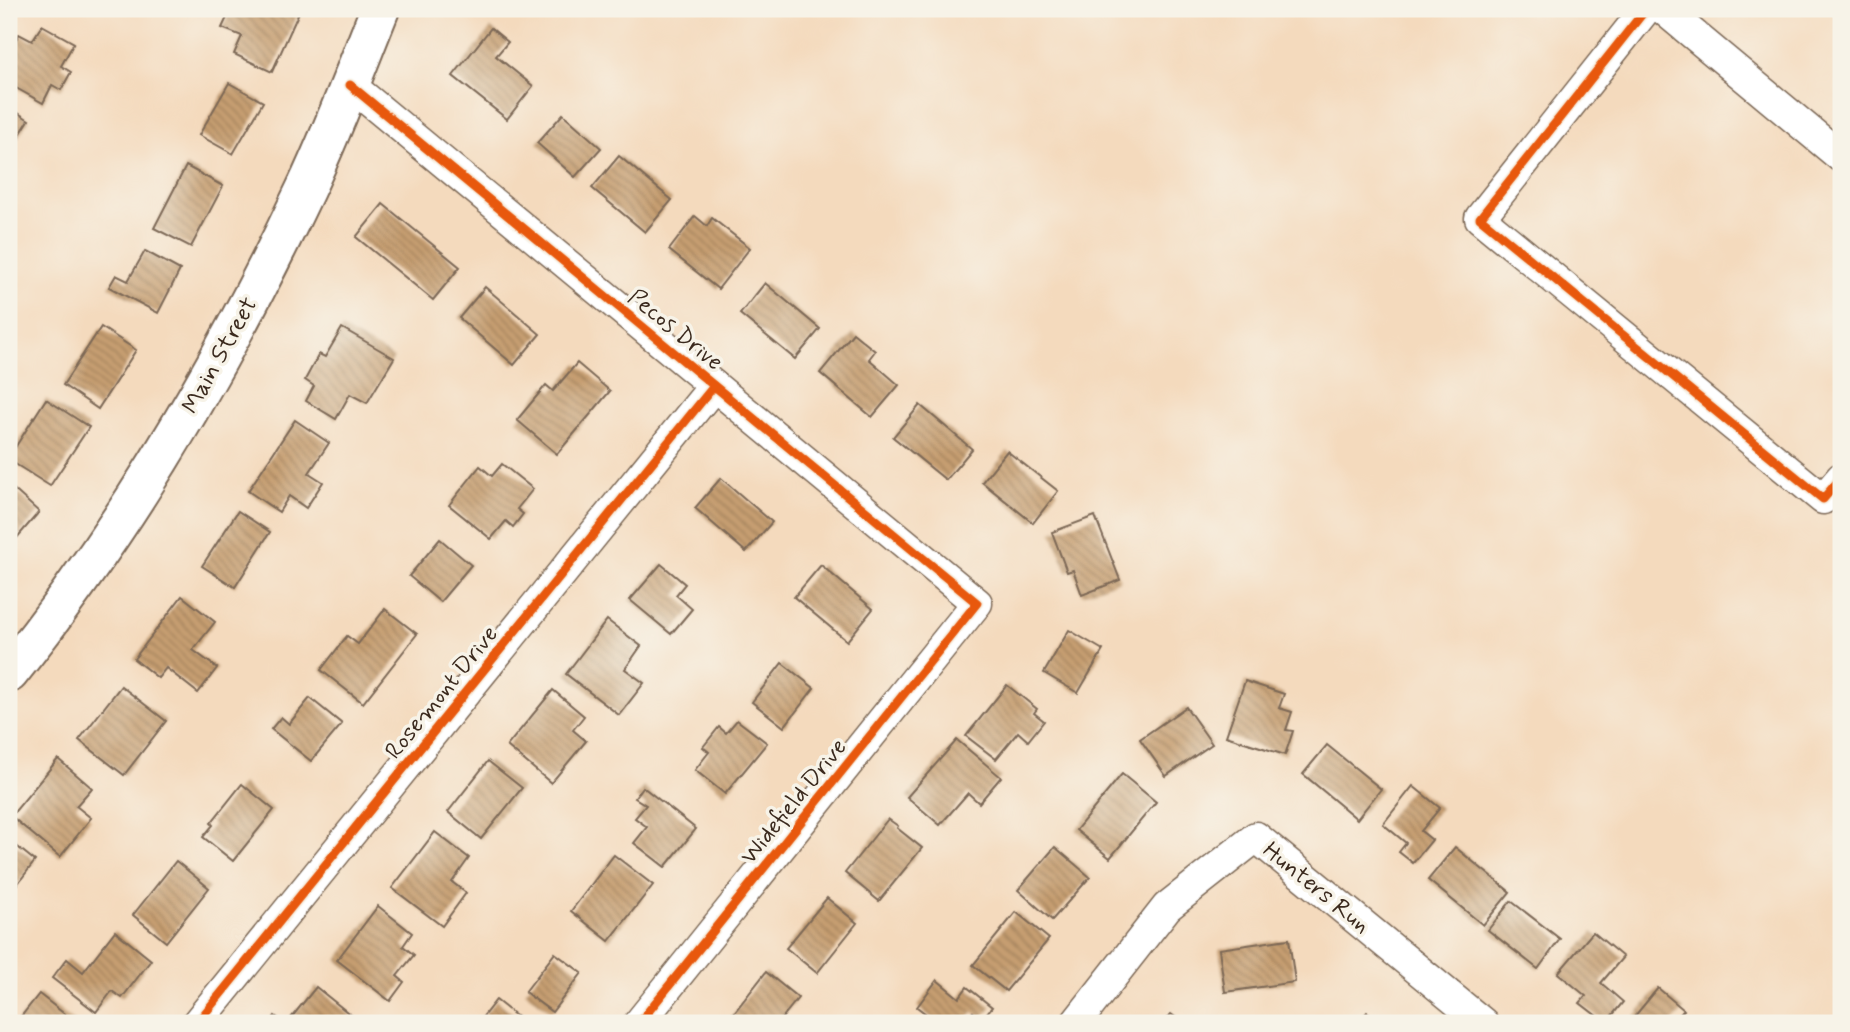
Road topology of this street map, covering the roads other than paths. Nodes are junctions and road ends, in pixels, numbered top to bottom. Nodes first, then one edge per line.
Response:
1 (380, 9) edge
2 (1646, 9) edge
3 (1663, 9) edge
4 (350, 85) junction
5 (1841, 157) edge
6 (714, 386) junction
7 (1841, 478) edge
8 (977, 603) joint
9 (9, 673) edge
10 (197, 1023) edge
11 (639, 1023) edge
12 (1076, 1023) edge
13 (1483, 1023) edge

1 - 4 main road, Main Street
2 - 7 street
3 - 5 street
4 - 6 street, Pecos Drive
4 - 9 main road, Main Street
6 - 8 street, Pecos Drive
6 - 10 street, Rosemont Drive
8 - 11 street, Widefield Drive
12 - 13 street, Hunters Run

